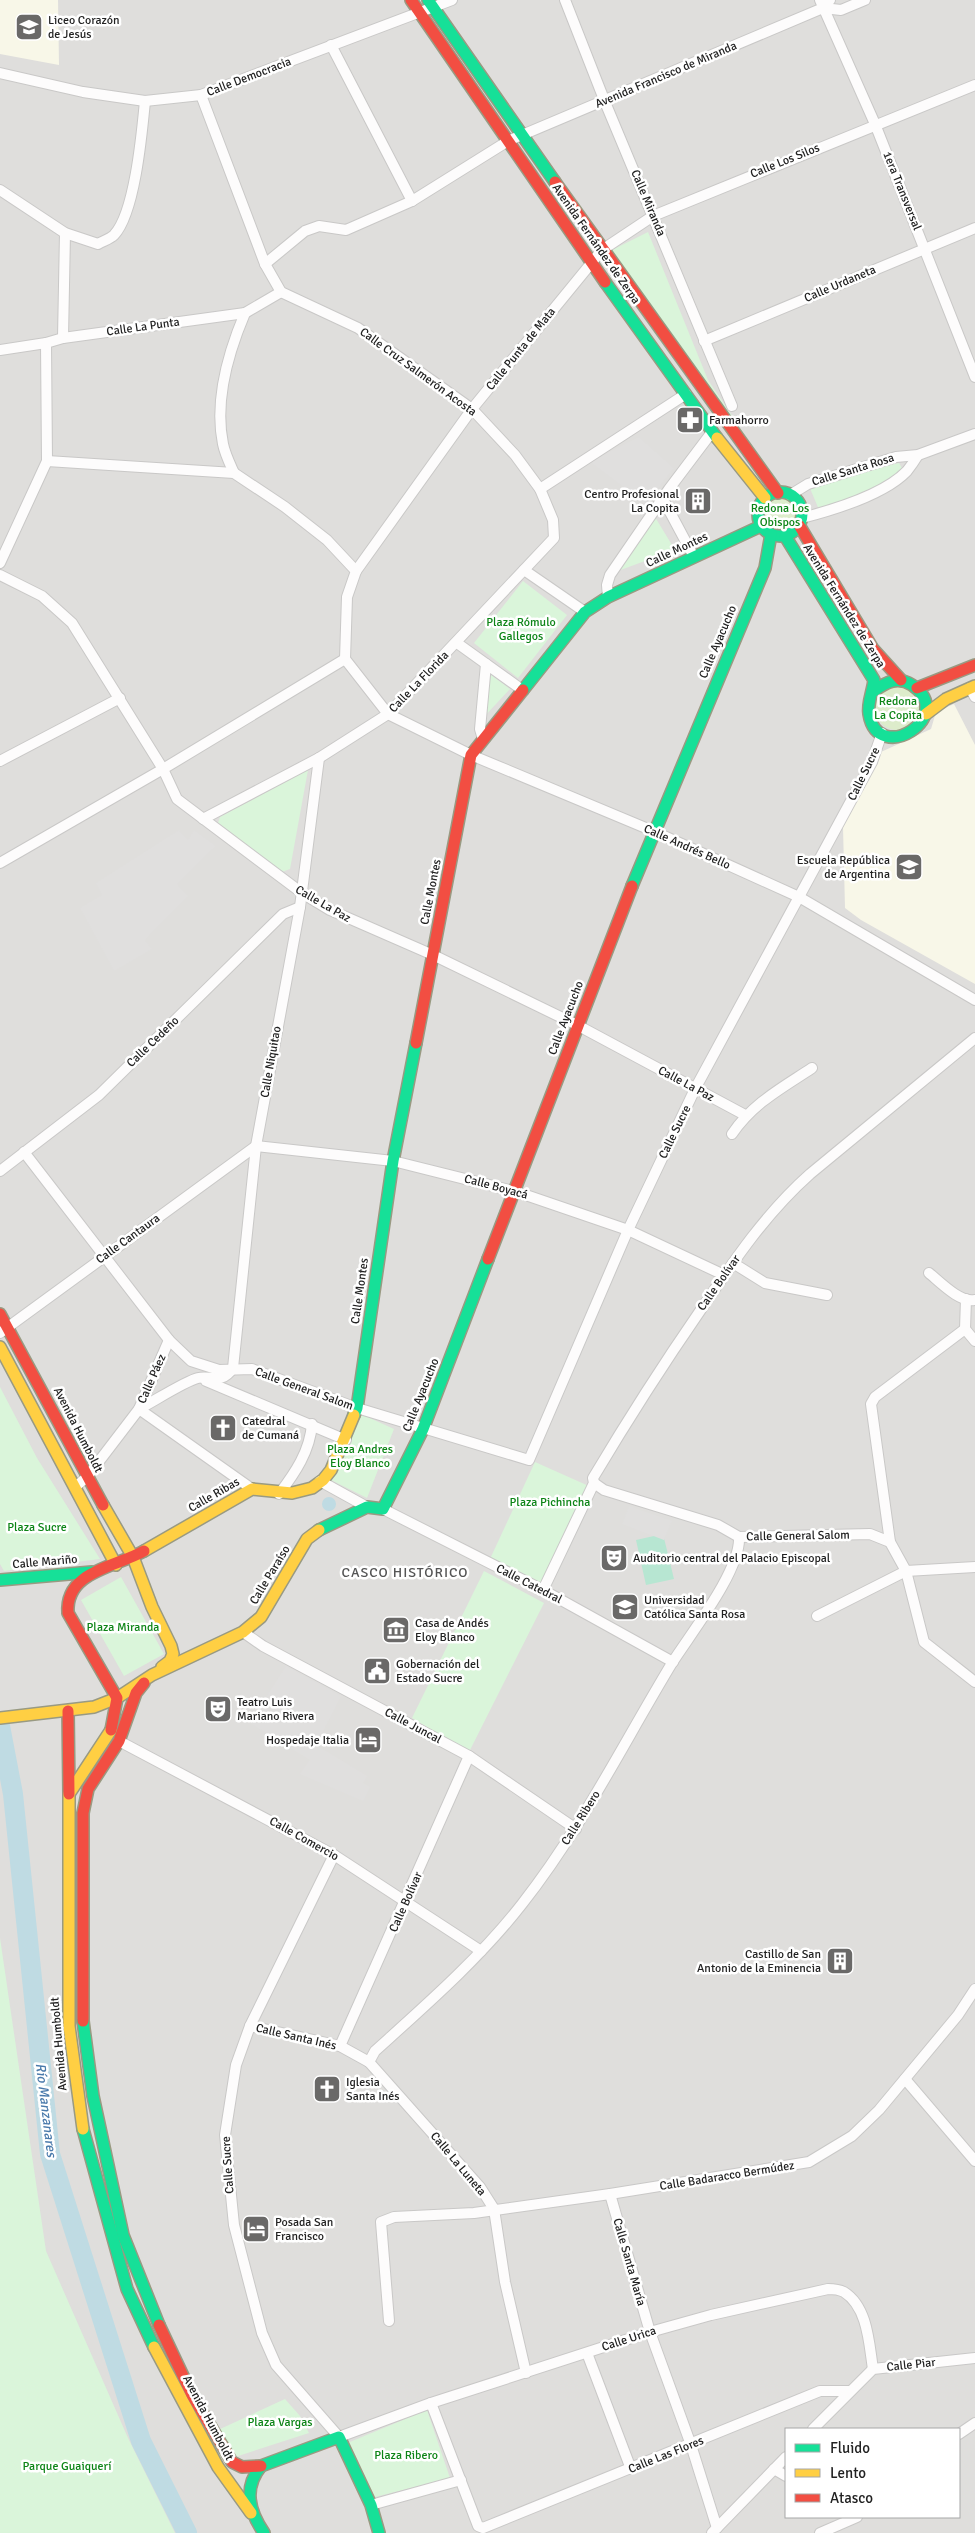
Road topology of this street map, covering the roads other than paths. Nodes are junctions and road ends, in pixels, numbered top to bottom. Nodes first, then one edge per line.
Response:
1 (411, 0) edge
2 (452, 0) edge
3 (566, 0) edge
4 (830, 0) edge
5 (864, 0) edge
6 (430, 4) edge
7 (822, 4) edge
8 (419, 12) junction
9 (331, 45) junction
10 (0, 73) edge
11 (975, 84) edge
12 (201, 95) junction
13 (146, 101) junction
14 (605, 102) junction
15 (875, 124) junction
16 (522, 135) junction
17 (508, 141) junction
18 (0, 190) edge
19 (412, 201) junction
20 (653, 216) junction
21 (975, 228) edge
22 (65, 234) junction
23 (926, 248) junction
24 (602, 250) junction
25 (591, 263) junction
26 (265, 264) junction
27 (281, 292) junction
28 (245, 313) junction
29 (63, 338) junction
30 (704, 341) junction
31 (46, 343) junction
32 (0, 350) edge
33 (975, 377) edge
34 (686, 394) junction
35 (732, 406) dead end
36 (472, 408) junction
37 (712, 432) junction
38 (975, 434) edge
39 (918, 455) junction
40 (47, 461) junction
41 (234, 473) junction
42 (540, 489) junction
43 (778, 493) junction
44 (790, 495) junction
45 (765, 498) junction
46 (663, 499) junction
47 (801, 522) junction
48 (761, 526) junction
49 (771, 534) junction
50 (785, 536) junction
51 (554, 538) joint
52 (694, 557) junction
53 (0, 563) edge
54 (524, 570) junction
55 (356, 571) junction
56 (0, 575) edge
57 (608, 597) junction
58 (585, 612) junction
59 (457, 642) junction
60 (345, 659) junction
61 (486, 664) junction
62 (975, 665) edge
63 (901, 680) junction
64 (917, 688) junction
65 (521, 689) junction
66 (974, 690) edge
67 (874, 692) junction
68 (120, 698) junction
69 (388, 714) junction
70 (926, 714) junction
71 (882, 733) junction
72 (483, 739) junction
73 (471, 755) junction
74 (320, 758) junction
75 (0, 761) edge
76 (163, 769) junction
77 (203, 819) junction
78 (653, 831) junction
79 (0, 863) edge
80 (302, 893) junction
81 (799, 897) junction
82 (300, 907) junction
83 (433, 955) junction
84 (975, 1000) edge
85 (577, 1025) junction
86 (975, 1038) edge
87 (812, 1068) dead end
88 (695, 1089) junction
89 (745, 1115) junction
90 (732, 1134) dead end
91 (256, 1146) junction
92 (24, 1152) junction
93 (393, 1161) junction
94 (0, 1171) edge
95 (517, 1192) junction
96 (628, 1230) junction
97 (104, 1256) junction
98 (733, 1263) junction
99 (929, 1273) dead end
100 (724, 1275) junction
101 (827, 1295) dead end
102 (970, 1299) edge
103 (0, 1314) edge
104 (965, 1329) junction
105 (5, 1330) edge
106 (169, 1340) junction
107 (975, 1341) edge
108 (0, 1347) edge
109 (233, 1368) junction
110 (198, 1378) junction
111 (357, 1408) junction
112 (139, 1409) junction
113 (312, 1424) junction
114 (424, 1429) junction
115 (346, 1440) junction
116 (529, 1460) joint
117 (87, 1477) junction
118 (320, 1482) junction
119 (594, 1483) junction
120 (75, 1487) junction
121 (252, 1490) junction
122 (279, 1494) junction
123 (367, 1507) junction
124 (383, 1510) junction
125 (739, 1537) junction
126 (890, 1542) junction
127 (133, 1557) junction
128 (116, 1564) junction
129 (975, 1567) edge
130 (906, 1571) junction
131 (92, 1572) junction
132 (0, 1580) edge
133 (543, 1590) junction
134 (817, 1616) dead end
135 (243, 1632) junction
136 (673, 1662) junction
137 (152, 1675) junction
138 (975, 1682) edge
139 (117, 1698) junction
140 (63, 1712) junction
141 (0, 1718) edge
142 (119, 1740) junction
143 (469, 1756) junction
144 (69, 1794) junction
145 (576, 1829) junction
146 (334, 1854) junction
147 (406, 1902) junction
148 (481, 1951) junction
149 (975, 1989) edge
150 (250, 2026) junction
151 (340, 2046) junction
152 (369, 2062) junction
153 (905, 2080) junction
154 (975, 2161) edge
155 (610, 2194) junction
156 (494, 2209) junction
157 (389, 2321) dead end
158 (650, 2332) junction
159 (587, 2353) junction
160 (975, 2358) edge
161 (873, 2369) junction
162 (526, 2373) junction
163 (850, 2391) junction
164 (431, 2403) junction
165 (975, 2423) edge
166 (814, 2428) edge
167 (960, 2433) edge
168 (339, 2437) junction
169 (691, 2445) junction
170 (785, 2458) edge
171 (262, 2466) junction
172 (631, 2469) junction
173 (774, 2469) junction
174 (785, 2475) edge
175 (461, 2480) junction
176 (371, 2505) junction
177 (252, 2514) junction
178 (853, 2518) edge
179 (714, 2530) edge
180 (264, 2533) edge
181 (379, 2533) edge
182 (820, 2533) edge

1 - 8 street, Avenida Fernández de Zerpa
2 - 6 street, Calle Democracia
3 - 14 street, Calle Miranda
4 - 7 street, Avenida Francisco de Miranda
5 - 7 street, Avenida Francisco de Miranda
6 - 8 street, Calle Democracia
6 - 16 street, Avenida Fernández de Zerpa
7 - 14 street, Avenida Francisco de Miranda
7 - 15 street, 1era Transversal
8 - 9 street, Calle Democracia
8 - 17 street, Avenida Fernández de Zerpa
9 - 12 street, Calle Democracia
9 - 19 street
10 - 13 street, Calle Democracia
11 - 15 street, Calle Los Silos
12 - 13 street, Calle Democracia
12 - 26 street
13 - 22 street
14 - 16 street, Avenida Francisco de Miranda
14 - 20 street, Calle Miranda
15 - 20 street, Calle Los Silos
15 - 23 street, 1era Transversal
16 - 17 street, Avenida Francisco de Miranda
16 - 24 street, Avenida Fernández de Zerpa
17 - 19 street, Avenida Francisco de Miranda
17 - 25 street, Avenida Fernández de Zerpa
18 - 22 street
19 - 26 street, Avenida Francisco de Miranda
20 - 24 street, Calle Los Silos
20 - 30 street, Calle Miranda
21 - 23 street, Calle Urdaneta
22 - 29 street
23 - 30 street, Calle Urdaneta
23 - 33 street, 1era Transversal
24 - 25 street, Calle Punta de Mata
24 - 43 street, Avenida Fernández de Zerpa
25 - 34 street, Avenida Fernández de Zerpa
25 - 36 street, Calle Punta de Mata
26 - 27 street
27 - 28 street, Calle La Punta
27 - 36 street, Calle Cruz Salmerón Acosta
28 - 29 street, Calle La Punta
28 - 41 street
29 - 31 street, Calle La Punta
30 - 35 street, Calle Miranda
31 - 32 street, Calle La Punta
31 - 40 street
34 - 37 street, Avenida Fernández de Zerpa
34 - 42 street
36 - 42 street, Calle Cruz Salmerón Acosta
36 - 55 street, Calle Punta de Mata
37 - 45 street, Avenida Fernández de Zerpa
37 - 46 street
38 - 39 street, Calle Santa Rosa
39 - 44 street, Calle Santa Rosa
39 - 47 street, Calle Santa Rosa
40 - 41 street
40 - 53 street
41 - 55 street
42 - 51 street, Calle Cruz Salmerón Acosta
43 - 44 street
43 - 45 street
44 - 47 street
45 - 48 street
46 - 52 street
46 - 57 street
47 - 50 street
47 - 63 street, Avenida Fernández de Zerpa
48 - 49 street
48 - 52 street, Calle Montes
49 - 50 street
49 - 78 street, Calle Ayacucho
50 - 67 street, Avenida Fernández de Zerpa
51 - 54 street, Calle La Florida
52 - 57 street, Calle Montes
54 - 58 street
54 - 59 street, Calle La Florida
55 - 60 street, Calle Punta de Mata
56 - 68 street, Calle La Paz
57 - 58 street, Calle Montes
58 - 65 street, Calle Montes
59 - 61 street
59 - 69 street, Calle La Florida
60 - 69 street
60 - 76 street
61 - 65 street
61 - 72 street
62 - 64 street
63 - 64 street
63 - 67 street
64 - 70 street
65 - 72 street, Calle Montes
66 - 70 street
67 - 71 street
68 - 75 street
68 - 76 street, Calle La Paz
69 - 73 street, Calle Andrés Bello
69 - 74 street, Calle La Florida
70 - 71 street
71 - 81 street, Calle Sucre
72 - 73 street, Calle Montes
73 - 78 street, Calle Andrés Bello
73 - 83 street, Calle Montes
74 - 77 street, Calle La Florida
74 - 80 street, Calle Niquitao
76 - 77 street, Calle La Paz
76 - 79 street
77 - 80 street, Calle La Paz
78 - 81 street, Calle Andrés Bello
78 - 85 street, Calle Ayacucho
80 - 82 street, Calle Niquitao
80 - 83 street, Calle La Paz
81 - 84 street, Calle Andrés Bello
81 - 88 street, Calle Sucre
82 - 91 street, Calle Niquitao
82 - 92 street, Calle Cedeño
83 - 85 street, Calle La Paz
83 - 93 street, Calle Montes
85 - 88 street, Calle La Paz
85 - 95 street, Calle Ayacucho
86 - 98 street, Calle Bolívar
87 - 89 street
88 - 89 street, Calle La Paz
88 - 96 street, Calle Sucre
89 - 90 street
91 - 93 street, Calle Boyacá
91 - 97 street, Calle Cantaura
91 - 109 street, Calle Niquitao
92 - 94 street, Calle Cedeño
92 - 97 street, Calle General Salom
93 - 95 street, Calle Boyacá
93 - 111 street, Calle Montes
95 - 96 street, Calle Boyacá
95 - 114 street, Calle Ayacucho
96 - 100 street, Calle Boyacá
96 - 116 street, Calle Sucre
97 - 105 street, Calle Cantaura
97 - 106 street, Calle General Salom
98 - 100 street, Calle Bolívar
98 - 101 street
99 - 102 street
100 - 119 street, Calle Bolívar
102 - 104 street
103 - 105 street, Avenida Humboldt
104 - 107 street
104 - 126 street
105 - 117 street, Avenida Humboldt
106 - 109 street, Calle General Salom
106 - 112 street, Calle Páez
108 - 120 street
109 - 110 street
109 - 111 street, Calle General Salom
110 - 112 street
110 - 113 street
111 - 114 street, Calle General Salom
111 - 115 street, Calle Ribas
112 - 117 street, Calle Páez
112 - 121 street
113 - 115 street
113 - 122 street
114 - 116 street, Calle General Salom
114 - 124 street, Calle Ayacucho
115 - 118 street, Calle Ribas
117 - 120 street, Calle Páez
117 - 127 street, Avenida Humboldt
118 - 122 street, Calle Ribas
118 - 123 street
119 - 125 street, Calle General Salom
119 - 133 street, Calle Bolívar
120 - 128 street
121 - 122 street, Calle Ribas
121 - 127 street, Calle Ribas
123 - 124 street
123 - 135 street, Calle Paraíso
124 - 133 street, Calle Catedral
125 - 126 street, Calle General Salom
125 - 136 street, Calle Ribero
126 - 130 street
127 - 128 street
127 - 137 street, Avenida Humboldt
128 - 131 street
129 - 130 street
130 - 134 street
130 - 138 street
131 - 132 street, Calle Mariño
131 - 139 street
133 - 136 street, Calle Catedral
135 - 137 street, Calle Paraíso
135 - 143 street, Calle Juncal
136 - 145 street, Calle Ribero
137 - 139 street
137 - 142 street, Avenida Humboldt
139 - 140 street
139 - 144 street
140 - 141 street
140 - 144 street, Avenida Humboldt
142 - 146 street, Calle Comercio
142 - 171 street, Avenida Humboldt
143 - 145 street, Calle Juncal
143 - 147 street, Calle Bolívar
144 - 177 street, Avenida Humboldt
145 - 148 street, Calle Ribero
146 - 147 street, Calle Comercio
146 - 150 street, Calle Sucre
147 - 148 street, Calle Comercio
147 - 151 street, Calle Bolívar
148 - 152 street, Calle Ribero
149 - 153 street, Calle Badaracco Bermúdez
150 - 151 street, Calle Santa Inés
150 - 168 street, Calle Sucre
151 - 152 street, Calle Santa Inés
152 - 156 street, Calle La Luneta
153 - 154 street
153 - 155 street, Calle Badaracco Bermúdez
155 - 156 street, Calle Badaracco Bermúdez
155 - 158 street, Calle Santa María
156 - 157 street, Calle Badaracco Bermúdez
156 - 162 street, Calle La Luneta
158 - 159 street, Calle Urica
158 - 161 street, Calle Urica
158 - 169 street, Calle Santa María
159 - 162 street, Calle Urica
159 - 172 street
160 - 161 street, Calle Piar
161 - 163 street, Calle Piar
162 - 164 street, Calle Urica
163 - 166 street, Calle Piar
163 - 169 street, Calle Las Flores
164 - 168 street, Calle Urica
164 - 175 street
165 - 167 street
168 - 171 street
168 - 176 street
169 - 172 street, Calle Las Flores
169 - 179 street, Calle Santa María
170 - 173 street
171 - 177 street
172 - 175 street, Calle Las Flores
173 - 174 street
173 - 179 street
175 - 176 street
176 - 181 street
177 - 180 street, Avenida Humboldt
178 - 182 street

